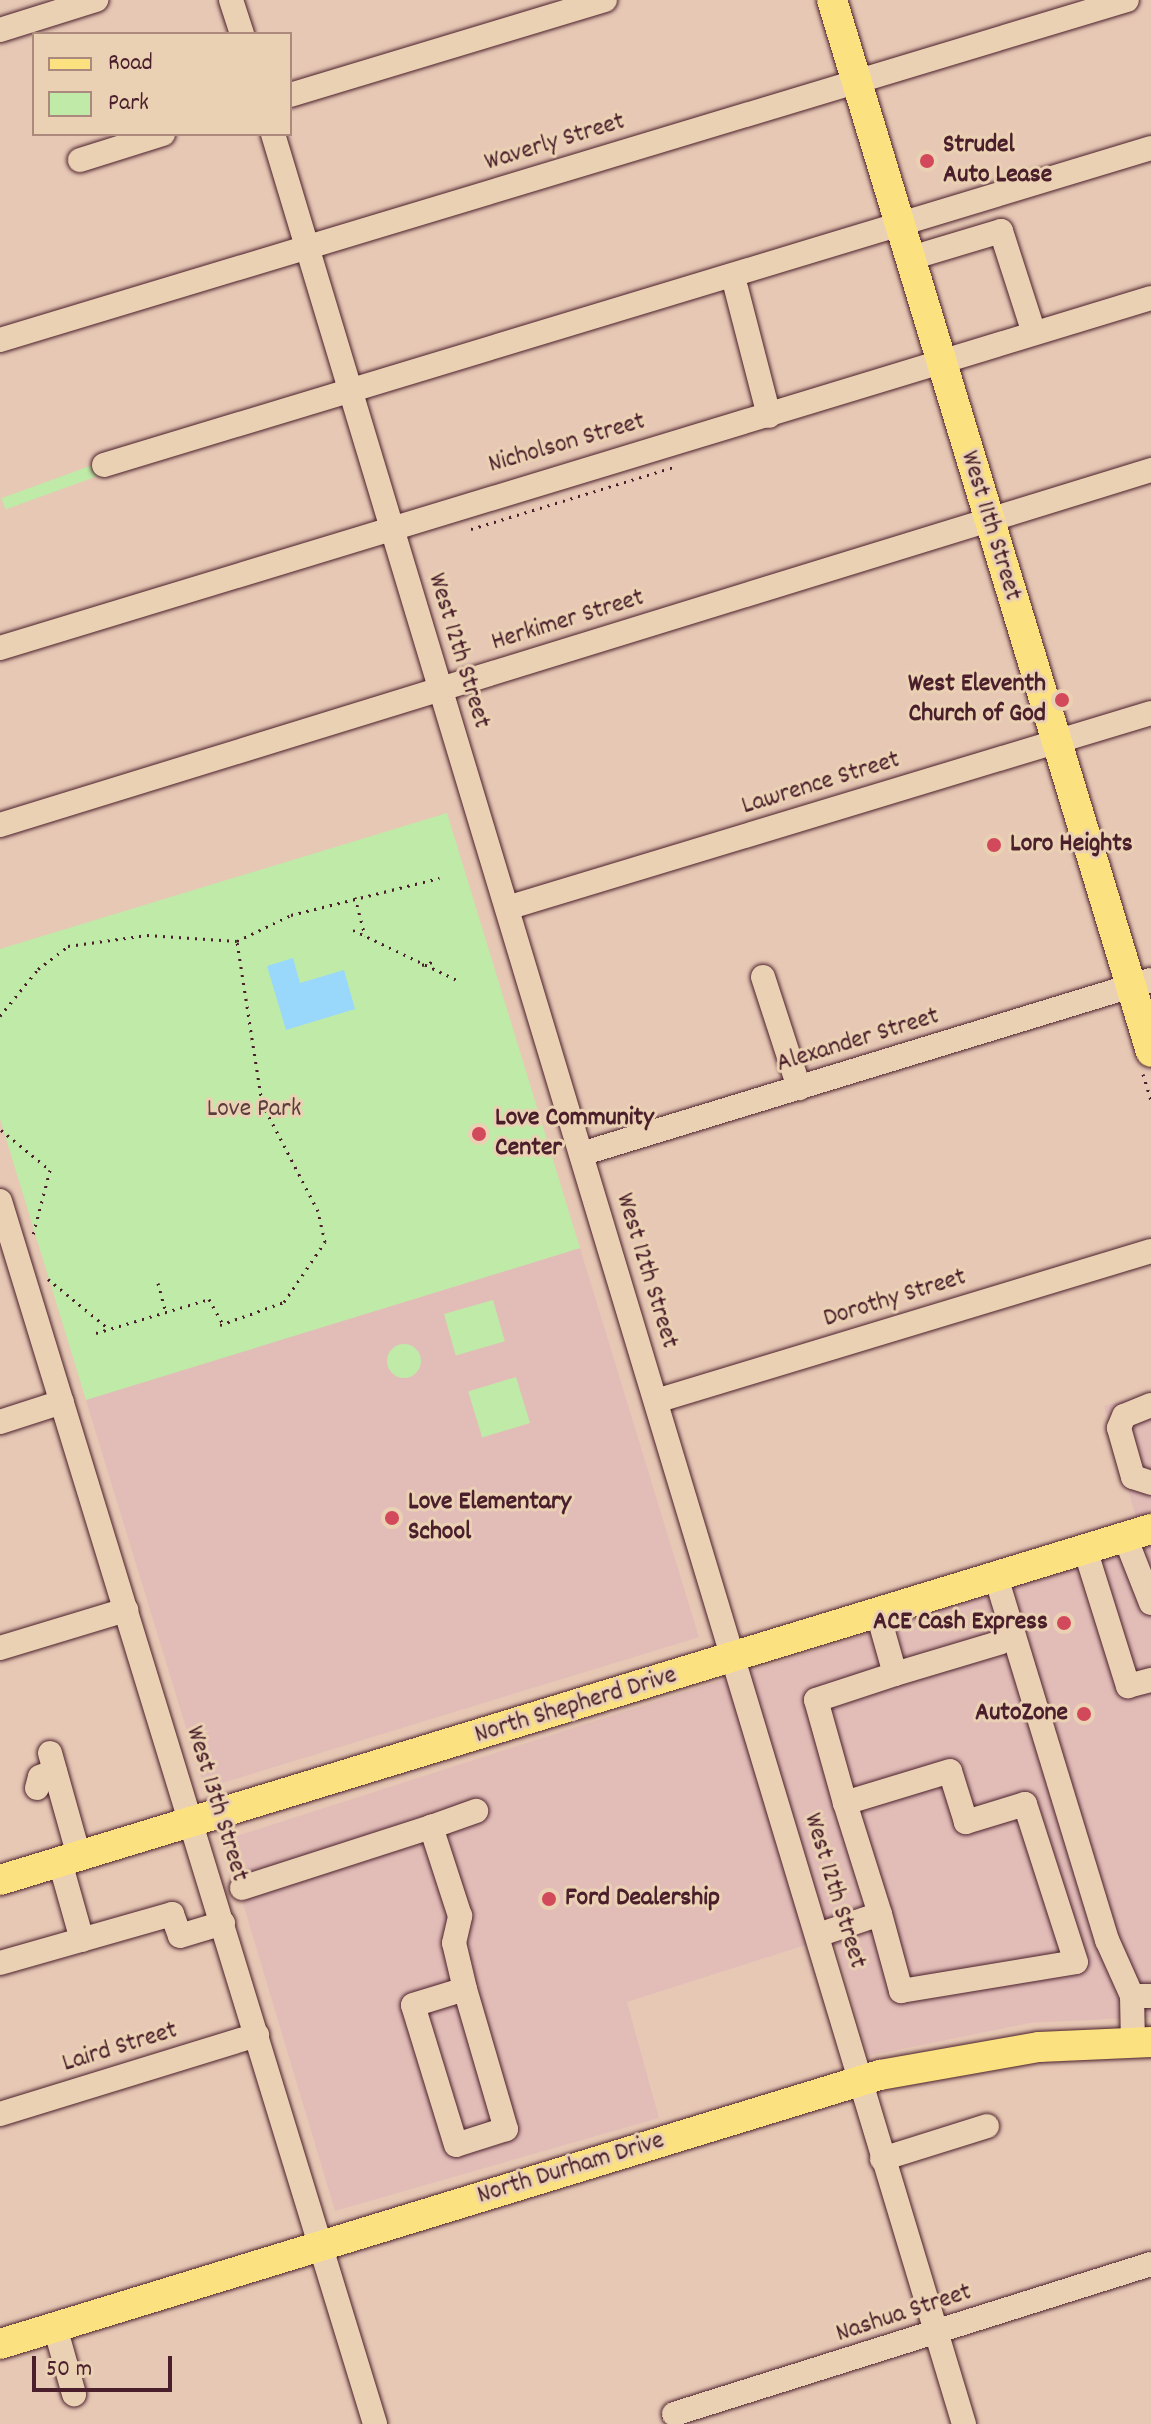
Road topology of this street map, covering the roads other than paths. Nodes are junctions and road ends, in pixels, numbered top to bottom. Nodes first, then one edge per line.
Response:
1 (96, 0) edge
2 (231, 0) edge
3 (605, 0) edge
4 (832, 0) edge
5 (1127, 0) edge
6 (0, 30) edge
7 (241, 32) edge
8 (857, 82) junction
9 (292, 94) edge
10 (157, 136) edge
11 (274, 136) edge
12 (1151, 148) edge
13 (80, 160) dead end
14 (901, 226) junction
15 (307, 247) junction
16 (911, 258) junction
17 (736, 288) dead end
18 (1151, 298) edge
19 (1034, 333) junction
20 (0, 340) edge
21 (940, 362) junction
22 (350, 392) junction
23 (769, 416) junction
24 (104, 465) dead end
25 (1151, 470) edge
26 (987, 519) junction
27 (390, 524) junction
28 (0, 648) edge
29 (441, 690) junction
30 (1151, 713) edge
31 (1056, 742) junction
32 (0, 825) edge
33 (507, 908) junction
34 (763, 977) dead end
35 (1141, 984) edge
36 (1151, 1052) edge
37 (799, 1088) junction
38 (581, 1154) junction
39 (0, 1201) edge
40 (1151, 1251) edge
41 (656, 1401) junction
42 (62, 1402) junction
43 (1151, 1405) edge
44 (0, 1422) edge
45 (1151, 1483) edge
46 (1138, 1533) edge
47 (1085, 1549) junction
48 (996, 1577) junction
49 (1151, 1603) edge
50 (126, 1610) junction
51 (878, 1614) junction
52 (999, 1643) dead end
53 (0, 1648) edge
54 (735, 1659) junction
55 (895, 1674) junction
56 (1151, 1680) edge
57 (52, 1762) dead end
58 (845, 1803) junction
59 (476, 1811) dead end
60 (192, 1822) junction
61 (431, 1827) junction
62 (69, 1859) junction
63 (0, 1880) edge
64 (242, 1888) dead end
65 (880, 1914) junction
66 (223, 1923) junction
67 (818, 1935) junction
68 (82, 1940) junction
69 (0, 1963) edge
70 (465, 1989) junction
71 (1142, 1996) edge
72 (257, 2035) junction
73 (1142, 2042) edge
74 (858, 2081) junction
75 (0, 2114) edge
76 (987, 2126) dead end
77 (882, 2159) junction
78 (320, 2245) junction
79 (1151, 2264) edge
80 (55, 2327) junction
81 (936, 2334) junction
82 (0, 2344) edge
83 (74, 2394) dead end
84 (674, 2414) dead end
85 (375, 2424) edge
86 (964, 2424) edge

1 - 6 street
2 - 7 street
3 - 9 street
4 - 8 main road, West 11th Street
5 - 8 street, Waverly Street
8 - 14 main road, West 11th Street
8 - 15 street, Waverly Street
10 - 13 street
11 - 15 street, West 12th Street
12 - 14 street
14 - 16 main road, West 11th Street
14 - 22 street
15 - 20 street, Waverly Street
15 - 22 street, West 12th Street
16 - 19 street
16 - 21 main road, West 11th Street
17 - 23 street
18 - 19 street, Nicholson Street
19 - 21 street, Nicholson Street
21 - 23 street, Nicholson Street
21 - 26 main road, West 11th Street
22 - 24 street
22 - 27 street, West 12th Street
23 - 27 street, Nicholson Street
25 - 26 street, Herkimer Street
26 - 29 street, Herkimer Street
26 - 31 main road, West 11th Street
27 - 28 street, Nicholson Street
27 - 29 street, West 12th Street
29 - 32 street, Herkimer Street
29 - 33 street, West 12th Street
30 - 31 street, Lawrence Street
31 - 33 street, Lawrence Street
31 - 35 main road, West 11th Street
33 - 38 street, West 12th Street
34 - 37 street
35 - 36 main road, West 11th Street
35 - 37 street, Alexander Street
37 - 38 street, Alexander Street
38 - 41 street, West 12th Street
39 - 42 street, West 13th Street
40 - 41 street, Dorothy Street
41 - 54 street, West 12th Street
42 - 44 street
42 - 50 street, West 13th Street
43 - 45 street
46 - 47 main road, North Shepherd Drive
46 - 49 street
47 - 48 main road, North Shepherd Drive
47 - 56 street
48 - 51 main road, North Shepherd Drive
48 - 71 street
50 - 53 street
50 - 60 street, West 13th Street
51 - 54 main road, North Shepherd Drive
51 - 55 street
52 - 55 street
54 - 60 main road, North Shepherd Drive
54 - 67 street, West 12th Street
55 - 58 street
57 - 62 street
58 - 65 street
58 - 65 street
59 - 61 street
60 - 62 main road, North Shepherd Drive
60 - 66 street, West 13th Street
61 - 64 street
61 - 70 street
62 - 63 main road, North Shepherd Drive
62 - 68 street
65 - 67 street
66 - 68 street
66 - 72 street, West 13th Street
67 - 74 street, West 12th Street
68 - 69 street
70 - 70 street
71 - 73 street
72 - 75 street, Laird Street
72 - 78 street, West 13th Street
73 - 74 main road, North Durham Drive
74 - 77 street, West 12th Street
74 - 78 main road, North Durham Drive
76 - 77 street
77 - 81 street, West 12th Street
78 - 80 main road, North Durham Drive
78 - 85 street, West 13th Street
79 - 81 street, Nashua Street
80 - 82 main road, North Durham Drive
80 - 83 street
81 - 84 street, Nashua Street
81 - 86 street, West 12th Street

